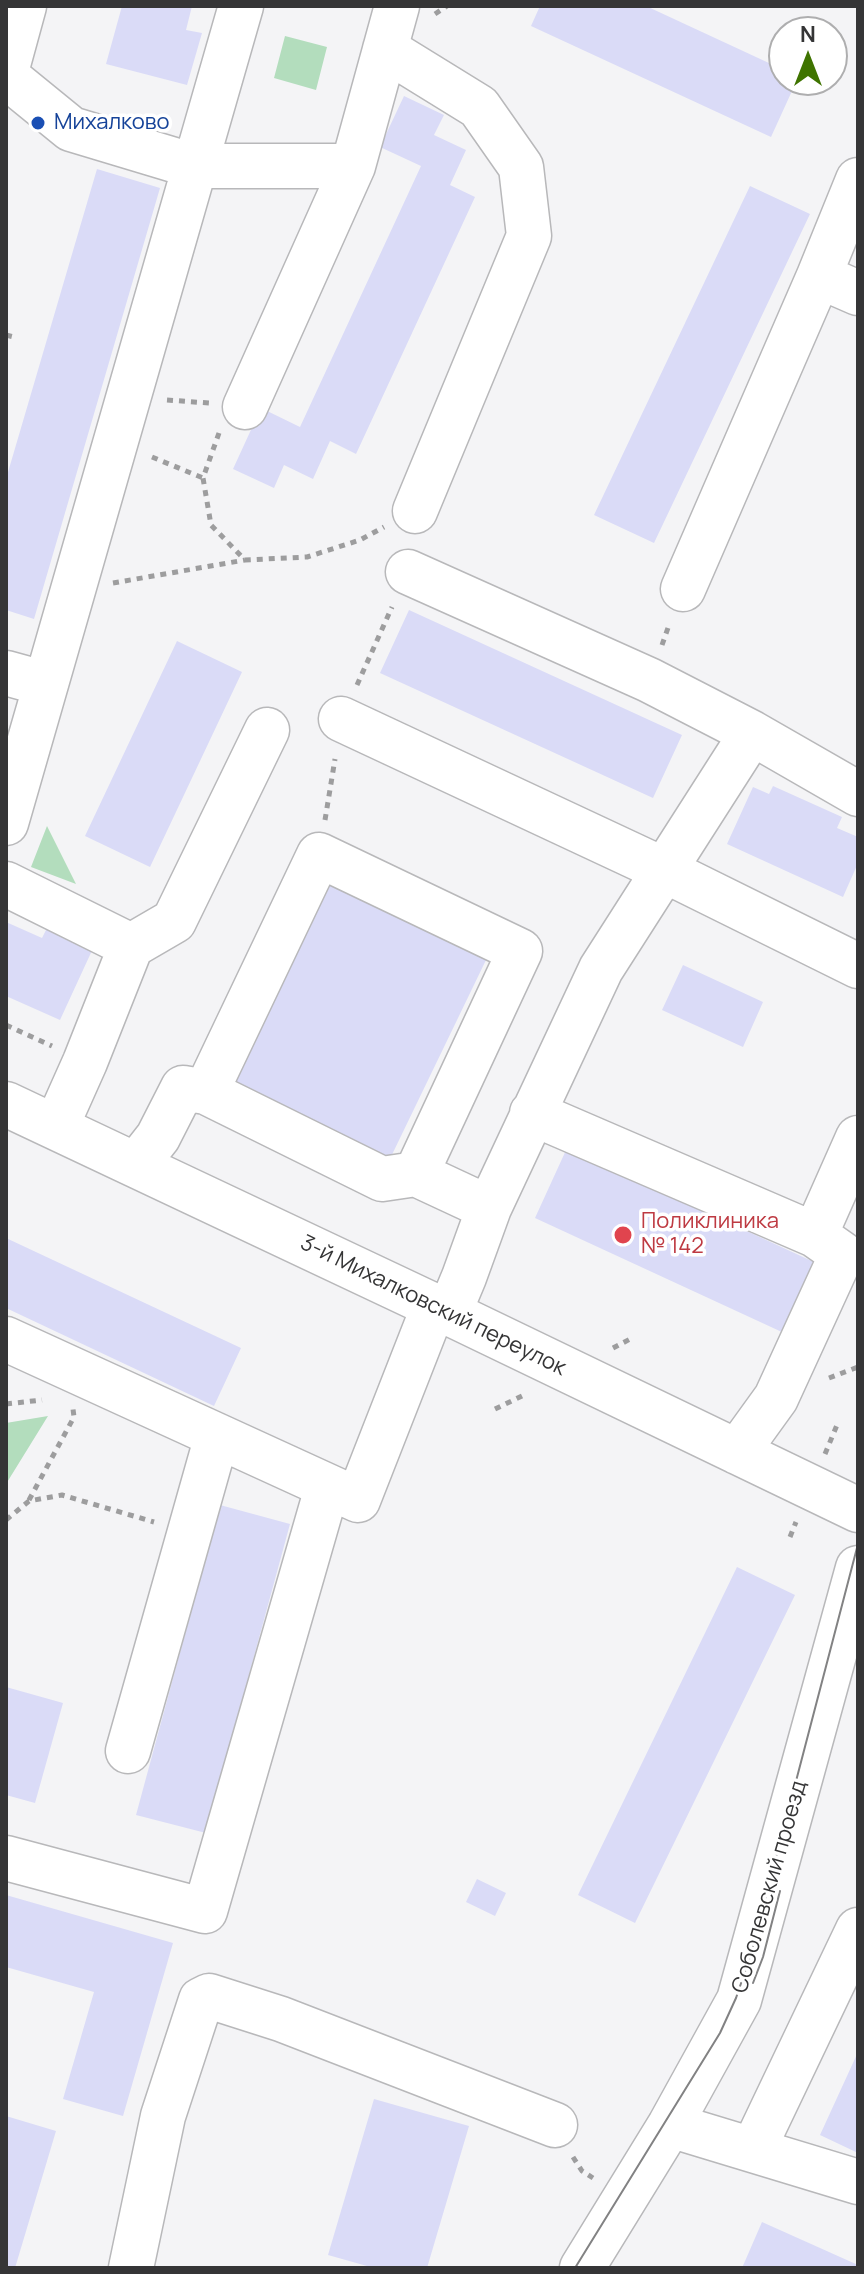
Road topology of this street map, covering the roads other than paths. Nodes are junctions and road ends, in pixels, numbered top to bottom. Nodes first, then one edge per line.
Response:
1 (24, 6) edge
2 (241, 6) edge
3 (397, 6) edge
4 (385, 49) junction
5 (6, 74) edge
6 (194, 166) junction
7 (353, 166) junction
8 (858, 180) edge
9 (819, 276) junction
10 (858, 293) edge
11 (245, 407) road end
12 (415, 511) road end
13 (408, 572) road end
14 (683, 589) road end
15 (26, 679) edge
16 (341, 719) road end
17 (267, 730) dead end
18 (752, 733) junction
19 (858, 794) edge
20 (6, 823) edge
21 (664, 870) junction
22 (6, 884) edge
23 (131, 946) junction
24 (858, 966) edge
25 (206, 1092) junction
26 (6, 1104) edge
27 (532, 1113) junction
28 (56, 1127) junction
29 (858, 1138) edge
30 (136, 1165) junction
31 (416, 1174) junction
32 (489, 1208) junction
33 (815, 1235) junction
34 (442, 1309) junction
35 (6, 1339) edge
36 (217, 1436) junction
37 (737, 1452) junction
38 (327, 1488) junction
39 (858, 1510) edge
40 (858, 1568) edge
41 (128, 1751) dead end
42 (6, 1858) edge
43 (858, 1930) edge
44 (555, 2125) road end
45 (670, 2125) junction
46 (753, 2150) junction
47 (858, 2182) edge
48 (131, 2268) edge
49 (582, 2268) edge

1 - 5 street
2 - 6 street
3 - 4 street
4 - 7 street
4 - 12 street
5 - 6 street
6 - 7 street
6 - 15 street
7 - 11 street
8 - 9 street
9 - 10 street
9 - 14 street
13 - 18 street
15 - 20 street
16 - 21 street
17 - 23 street
18 - 19 street
18 - 21 street
21 - 24 street
21 - 27 street
22 - 23 street
23 - 28 street
25 - 30 street
25 - 31 street
25 - 31 street
26 - 28 street, 3-й Михалковский переулок
27 - 32 street
27 - 33 street
28 - 30 street, 3-й Михалковский переулок
29 - 33 street
30 - 34 street, 3-й Михалковский переулок
31 - 32 street
32 - 34 street
33 - 37 street
34 - 37 street, 3-й Михалковский переулок
34 - 38 street
35 - 36 street
36 - 38 street
36 - 41 street
37 - 39 street, 3-й Михалковский переулок
38 - 42 street
40 - 45 street, Соболевский проезд
43 - 46 street
44 - 48 street
45 - 46 street
45 - 49 street, Соболевский проезд
46 - 47 street

